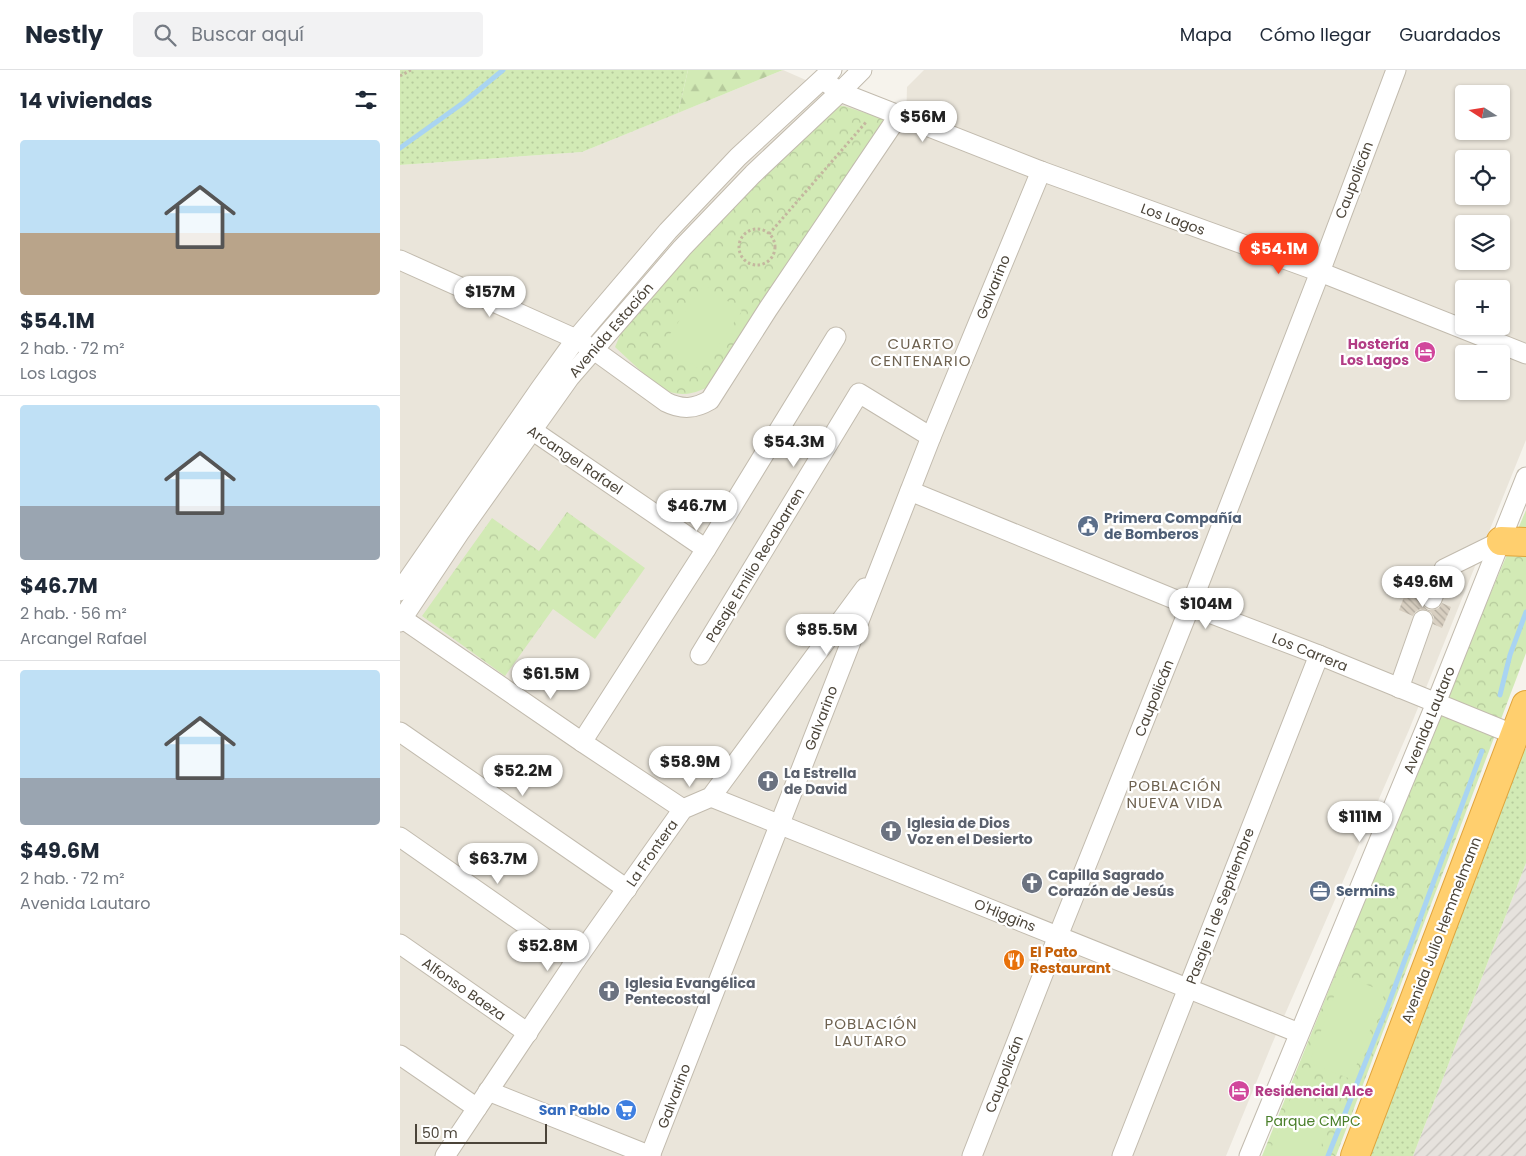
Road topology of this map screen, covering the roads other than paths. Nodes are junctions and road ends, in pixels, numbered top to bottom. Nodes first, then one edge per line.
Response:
1 (862, 70) edge
2 (1396, 70) edge
3 (827, 75) edge
4 (840, 92) junction
5 (899, 116) junction
6 (1041, 171) junction
7 (400, 260) edge
8 (1320, 272) junction
9 (836, 337) dead end
10 (576, 339) junction
11 (594, 350) junction
12 (1526, 354) edge
13 (525, 425) junction
14 (931, 437) junction
15 (1526, 477) edge
16 (910, 491) junction
17 (1513, 542) edge
18 (706, 549) junction
19 (879, 568) junction
20 (415, 571) edge
21 (400, 591) edge
22 (1432, 599) dead end
23 (1191, 606) junction
24 (401, 620) edge
25 (1424, 620) dead end
26 (700, 655) dead end
27 (1319, 656) junction
28 (1398, 688) junction
29 (1436, 703) junction
30 (1522, 717) edge
31 (400, 732) edge
32 (582, 742) junction
33 (711, 797) junction
34 (683, 809) junction
35 (780, 825) junction
36 (400, 837) edge
37 (627, 889) junction
38 (1058, 936) junction
39 (400, 944) edge
40 (576, 960) junction
41 (1188, 988) junction
42 (1299, 1032) junction
43 (528, 1034) junction
44 (400, 1055) edge
45 (488, 1091) junction
46 (477, 1108) junction
47 (445, 1156) edge
48 (650, 1156) edge
49 (972, 1156) edge
50 (1122, 1156) edge
51 (1249, 1156) edge
52 (1355, 1156) edge

1 - 4 street, Avenida Estación
2 - 8 street, Caupolicán
3 - 4 street, Los Lagos
3 - 10 street, Avenida Estación
4 - 5 street, Los Lagos
4 - 11 street, Avenida Estación
5 - 6 street, Los Lagos
5 - 11 street
6 - 8 street, Los Lagos
6 - 14 street, Galvarino
7 - 10 street
8 - 12 street, Los Lagos
8 - 23 street, Caupolicán
9 - 18 street
10 - 11 street
10 - 13 street, Avenida Estación
11 - 13 street, Avenida Estación
13 - 18 street, Arcangel Rafael
13 - 20 street, Avenida Estación
14 - 16 street, Galvarino
14 - 26 street, Pasaje Emilio Recabarren
15 - 17 street, Avenida Lautaro
16 - 19 street, Galvarino
16 - 23 street, Los Carrera
17 - 22 street
17 - 29 street, Avenida Lautaro
18 - 32 street
19 - 33 street
19 - 35 street, Galvarino
20 - 21 street, Avenida Estación
20 - 24 street, Avenida Estación
23 - 27 street, Los Carrera
23 - 38 street, Caupolicán
24 - 32 street
25 - 28 street
27 - 28 street, Los Carrera
27 - 41 street, Pasaje 11 de Septiembre
28 - 29 street, Los Carrera
29 - 30 street, Los Carrera
29 - 42 street, Avenida Lautaro
30 - 52 highway, Avenida Julio Hemmelmann
31 - 37 street
32 - 34 street
33 - 34 street, La Frontera
33 - 35 street, O'Higgins
34 - 37 street, La Frontera
35 - 38 street, O'Higgins
35 - 48 street, Galvarino
36 - 40 street
37 - 40 street, La Frontera
38 - 41 street, O'Higgins
38 - 49 street, Caupolicán
39 - 43 street, Alfonso Baeza
40 - 43 street, La Frontera
41 - 42 street, O'Higgins
41 - 50 street, Pasaje 11 de Septiembre
42 - 51 street, Avenida Lautaro
43 - 45 street, La Frontera
44 - 46 street
45 - 46 street, La Frontera
45 - 48 street
46 - 47 street, La Frontera

